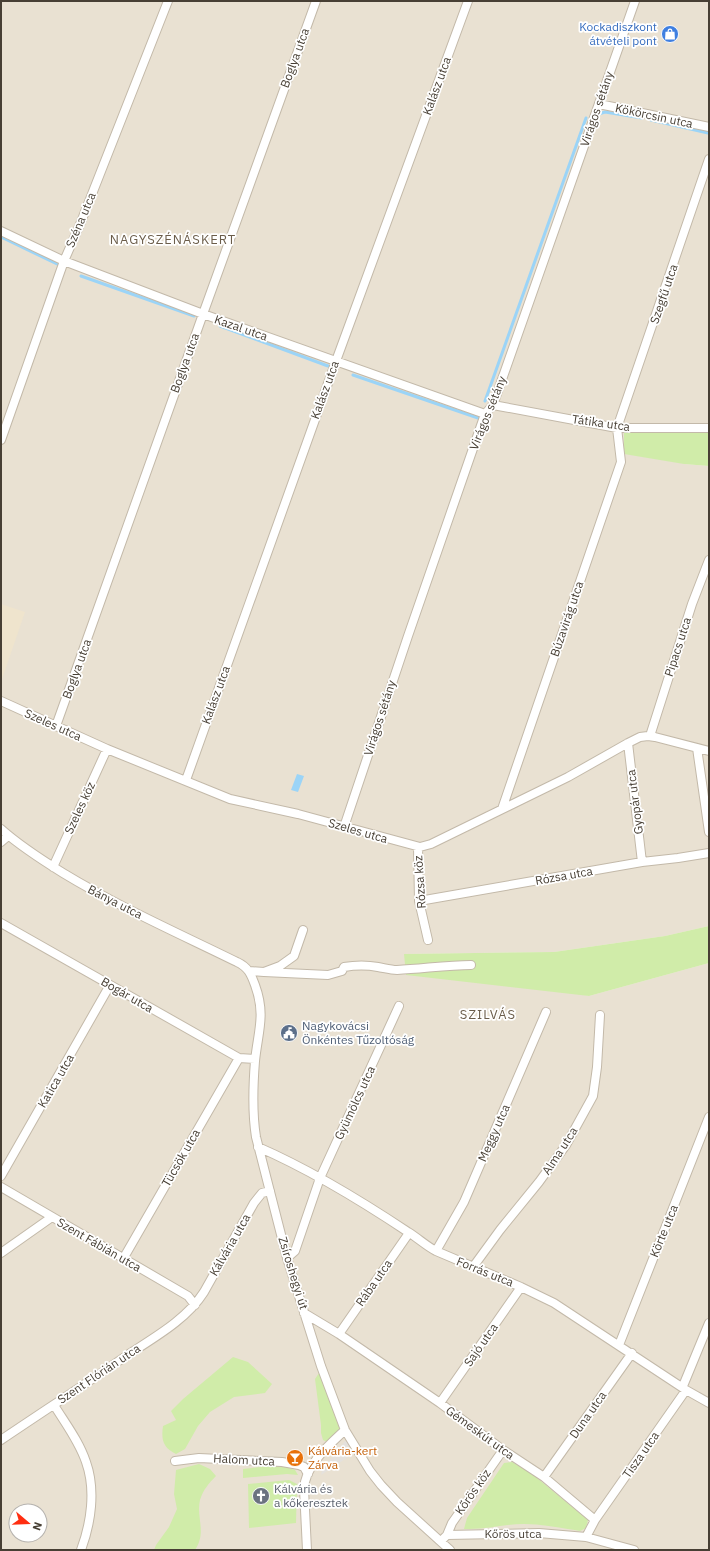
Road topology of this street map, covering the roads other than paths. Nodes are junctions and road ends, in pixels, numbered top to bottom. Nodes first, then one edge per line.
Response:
1 (168, 1) edge
2 (316, 1) edge
3 (468, 1) edge
4 (635, 1) edge
5 (599, 104) junction
6 (709, 127) edge
7 (709, 159) edge
8 (1, 231) edge
9 (64, 261) junction
10 (202, 314) junction
11 (336, 361) junction
12 (493, 405) junction
13 (485, 414) junction
14 (617, 428) junction
15 (709, 428) edge
16 (1, 440) edge
17 (709, 560) edge
18 (1, 701) edge
19 (56, 726) junction
20 (650, 736) junction
21 (628, 742) junction
22 (697, 748) junction
23 (107, 749) junction
24 (709, 751) edge
25 (186, 780) junction
26 (502, 809) junction
27 (344, 827) junction
28 (1, 829) edge
29 (709, 832) edge
30 (8, 836) junction
31 (1, 842) edge
32 (418, 847) junction
33 (709, 853) edge
34 (642, 862) junction
35 (52, 867) junction
36 (419, 901) junction
37 (1, 923) edge
38 (303, 930) dead end
39 (428, 940) dead end
40 (471, 964) dead end
41 (249, 971) junction
42 (264, 972) junction
43 (110, 985) junction
44 (399, 1006) dead end
45 (546, 1012) dead end
46 (600, 1015) dead end
47 (239, 1058) junction
48 (256, 1059) junction
49 (709, 1117) edge
50 (258, 1147) junction
51 (1, 1176) edge
52 (320, 1178) junction
53 (1, 1187) edge
54 (270, 1191) junction
55 (52, 1217) junction
56 (409, 1233) junction
57 (436, 1251) junction
58 (1, 1253) edge
59 (287, 1258) junction
60 (123, 1259) junction
61 (473, 1267) junction
62 (521, 1287) junction
63 (195, 1305) junction
64 (304, 1313) junction
65 (709, 1323) edge
66 (339, 1334) junction
67 (619, 1345) junction
68 (632, 1353) junction
69 (684, 1388) junction
70 (440, 1403) junction
71 (709, 1403) edge
72 (54, 1405) junction
73 (345, 1430) junction
74 (1, 1440) edge
75 (502, 1450) junction
76 (175, 1461) dead end
77 (309, 1472) junction
78 (544, 1477) junction
79 (595, 1520) junction
80 (586, 1537) junction
81 (444, 1538) junction
82 (447, 1549) edge
83 (80, 1550) edge
84 (307, 1550) edge
85 (634, 1550) edge

1 - 9 street, Széna utca
2 - 10 street, Boglya utca
3 - 11 street, Kalász utca
4 - 5 street, Virágos sétány
5 - 6 street, Kökörcsin utca
5 - 12 street, Virágos sétány
7 - 14 street, Szegfű utca
8 - 9 street, Kazal utca
9 - 10 street, Kazal utca
9 - 16 street, Széna utca
10 - 11 street, Kazal utca
10 - 19 street, Boglya utca
11 - 13 street, Kazal utca
11 - 25 street, Kalász utca
12 - 13 street, Virágos sétány
12 - 14 street, Tátika utca
13 - 27 street, Virágos sétány
14 - 15 street, Tátika utca
14 - 26 street, Búzavirág utca
17 - 20 street, Pipacs utca
18 - 19 street, Szeles utca
19 - 23 street, Szeles utca
20 - 21 street
20 - 22 street
21 - 26 street
21 - 34 street, Gyopár utca
22 - 24 street
22 - 29 street
23 - 25 street, Szeles utca
23 - 35 street, Szeles köz
25 - 27 street, Szeles utca
26 - 32 street
27 - 32 street, Szeles utca
28 - 30 street, Bánya utca
30 - 31 street
30 - 35 street, Bánya utca
32 - 36 street, Rózsa köz
33 - 34 street, Rózsa utca
34 - 36 street, Rózsa utca
35 - 41 street, Bánya utca
36 - 39 street, Rózsa köz
37 - 43 street, Bogár utca
38 - 42 street
40 - 42 street
41 - 42 street
41 - 48 street, Zsíroshegyi út
43 - 47 street, Bogár utca
43 - 51 street, Katica utca
44 - 52 street, Gyümölcs utca
45 - 57 street, Meggy utca
46 - 61 street, Alma utca
47 - 48 street, Bogár utca
47 - 60 street, Tücsök utca
48 - 50 street, Zsíroshegyi út
49 - 67 street, Körte utca
50 - 52 street, Forrás utca
50 - 54 street, Zsíroshegyi út
52 - 56 street, Forrás utca
52 - 59 street, Gyümölcs utca
53 - 55 street, Szent Fábián utca
54 - 59 street, Zsíroshegyi út
54 - 63 street, Kálvária utca
55 - 58 street
55 - 60 street, Szent Fábián utca
56 - 57 street, Forrás utca
56 - 66 street, Rába utca
57 - 61 street, Forrás utca
59 - 64 street, Zsíroshegyi út
60 - 63 street, Szent Fábián utca
61 - 62 street, Forrás utca
62 - 67 street, Forrás utca
62 - 70 street, Sajó utca
63 - 72 street, Szent Flórián utca
64 - 66 street, Gémeskút utca
64 - 73 street, Zsíroshegyi út
65 - 69 street, Tisza utca
66 - 70 street, Gémeskút utca
67 - 68 street, Forrás utca
68 - 69 street, Forrás utca
68 - 78 street, Duna utca
69 - 71 street, Forrás utca
69 - 79 street, Tisza utca
70 - 75 street, Gémeskút utca
72 - 74 street, Szent Flórián utca
72 - 83 street
73 - 77 street
73 - 81 street, Zsíroshegyi út
75 - 78 street, Gémeskút utca
75 - 81 street, Kőrös köz
76 - 77 street, Halom utca
77 - 84 street
78 - 79 street, Gémeskút utca
79 - 80 street
80 - 81 street, Kőrös utca
80 - 85 street
81 - 82 street, Zsíroshegyi út

